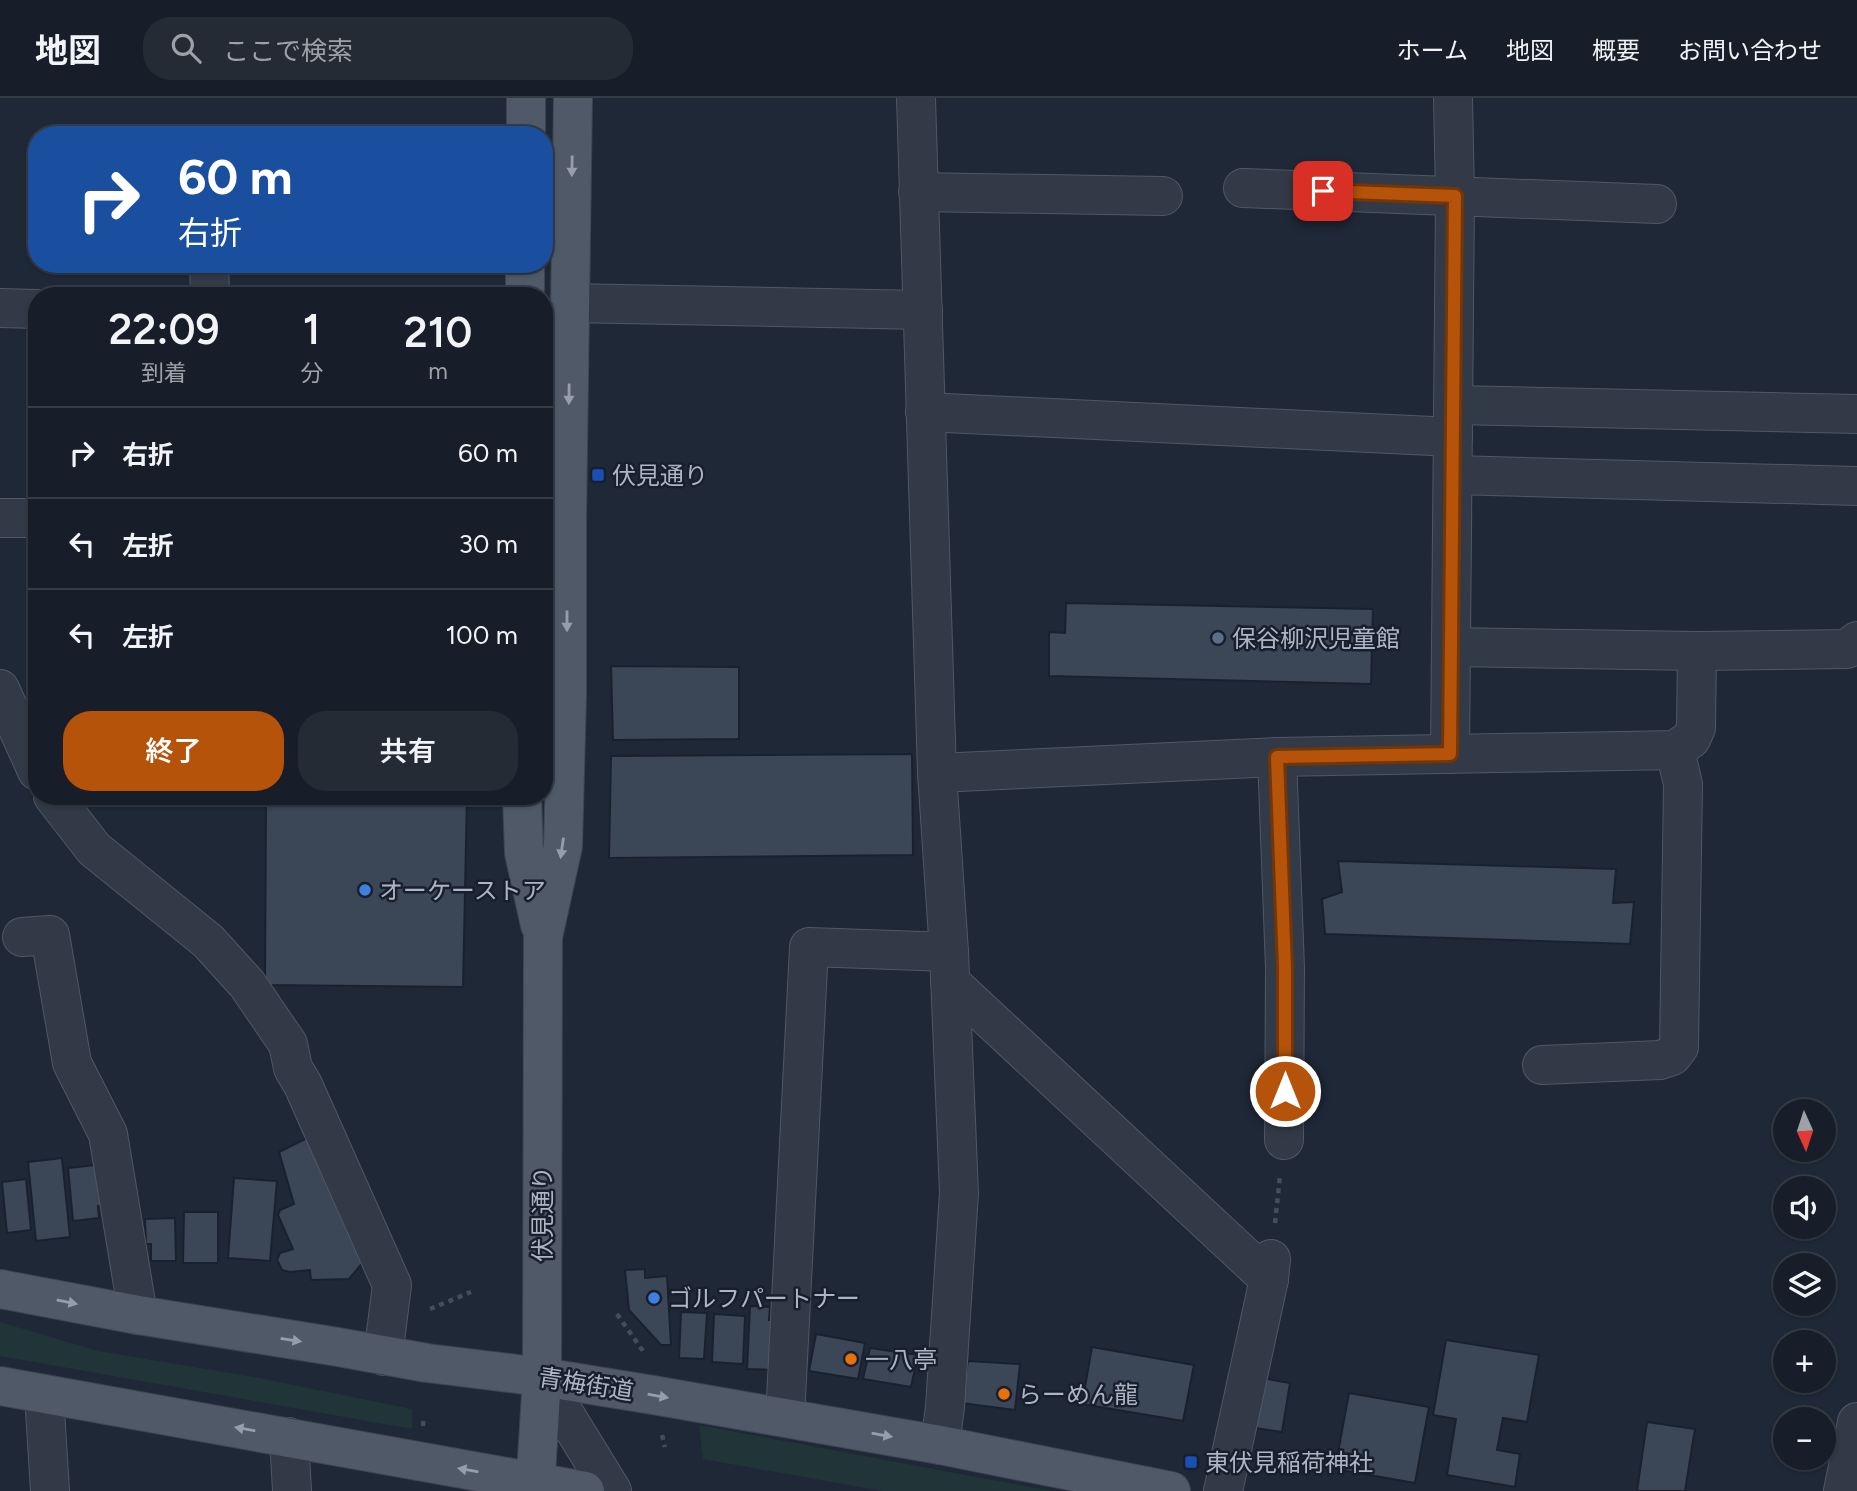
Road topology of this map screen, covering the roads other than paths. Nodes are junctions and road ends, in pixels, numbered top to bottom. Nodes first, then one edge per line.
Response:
1 (526, 98) edge
2 (573, 98) edge
3 (916, 98) edge
4 (1453, 98) edge
5 (526, 126) edge
6 (1243, 188) dead end
7 (918, 192) junction
8 (1163, 196) dead end
9 (1455, 196) junction
10 (1657, 204) dead end
11 (569, 303) junction
12 (0, 308) edge
13 (28, 309) edge
14 (923, 310) junction
15 (925, 412) junction
16 (1857, 414) edge
17 (1454, 421) junction
18 (1453, 475) junction
19 (1857, 486) edge
20 (0, 518) edge
21 (28, 518) edge
22 (1857, 641) edge
23 (1452, 647) junction
24 (1697, 651) junction
25 (0, 689) edge
26 (1675, 750) junction
27 (28, 751) edge
28 (1450, 754) junction
29 (1277, 757) junction
30 (937, 773) junction
31 (60, 805) edge
32 (522, 805) edge
33 (22, 937) dead end
34 (543, 937) junction
35 (949, 967) junction
36 (1542, 1065) dead end
37 (1284, 1140) road end
38 (0, 1289) edge
39 (138, 1315) junction
40 (383, 1356) junction
41 (542, 1377) junction
42 (0, 1386) edge
43 (44, 1394) junction
44 (785, 1418) junction
45 (1857, 1422) edge
46 (289, 1437) junction
47 (940, 1445) junction
48 (535, 1487) edge
49 (50, 1491) edge
50 (292, 1491) edge
51 (585, 1491) edge
52 (612, 1491) edge
53 (1171, 1491) edge
54 (1223, 1491) edge
55 (1843, 1491) edge

1 - 5 main road
2 -> 11 main road, 伏見通り
3 - 7 street
4 - 9 street
6 - 9 street
7 - 8 street
7 - 14 street
9 - 10 street
9 - 17 street
11 - 14 street
11 -> 34 main road, 伏見通り
12 - 13 street
14 - 15 street
15 - 17 street
15 - 30 street
16 - 17 street
17 - 18 street
18 - 19 street
18 - 23 street
20 - 21 street
22 - 24 street
23 - 24 street
23 - 28 street
24 - 26 street
25 - 27 street
26 - 28 street
26 - 36 street
28 - 29 street
29 - 30 street
29 - 37 street
30 - 35 street
31 - 40 street
32 - 34 main road, 伏見通り
33 - 39 street
34 - 41 main road, 伏見通り
35 - 44 street
35 - 47 street
35 - 54 street
38 -> 39 main road, 青梅街道
39 -> 40 main road, 青梅街道
40 - 41 main road, 青梅街道
41 -> 44 main road, 青梅街道
41 - 48 main road, 伏見通り
41 - 52 street
42 - 43 main road
46 -> 43 main road
43 - 49 street
44 -> 47 main road, 青梅街道
45 - 55 street
48 -> 46 main road
46 - 50 street
47 - 53 main road, 青梅街道
48 - 51 main road

